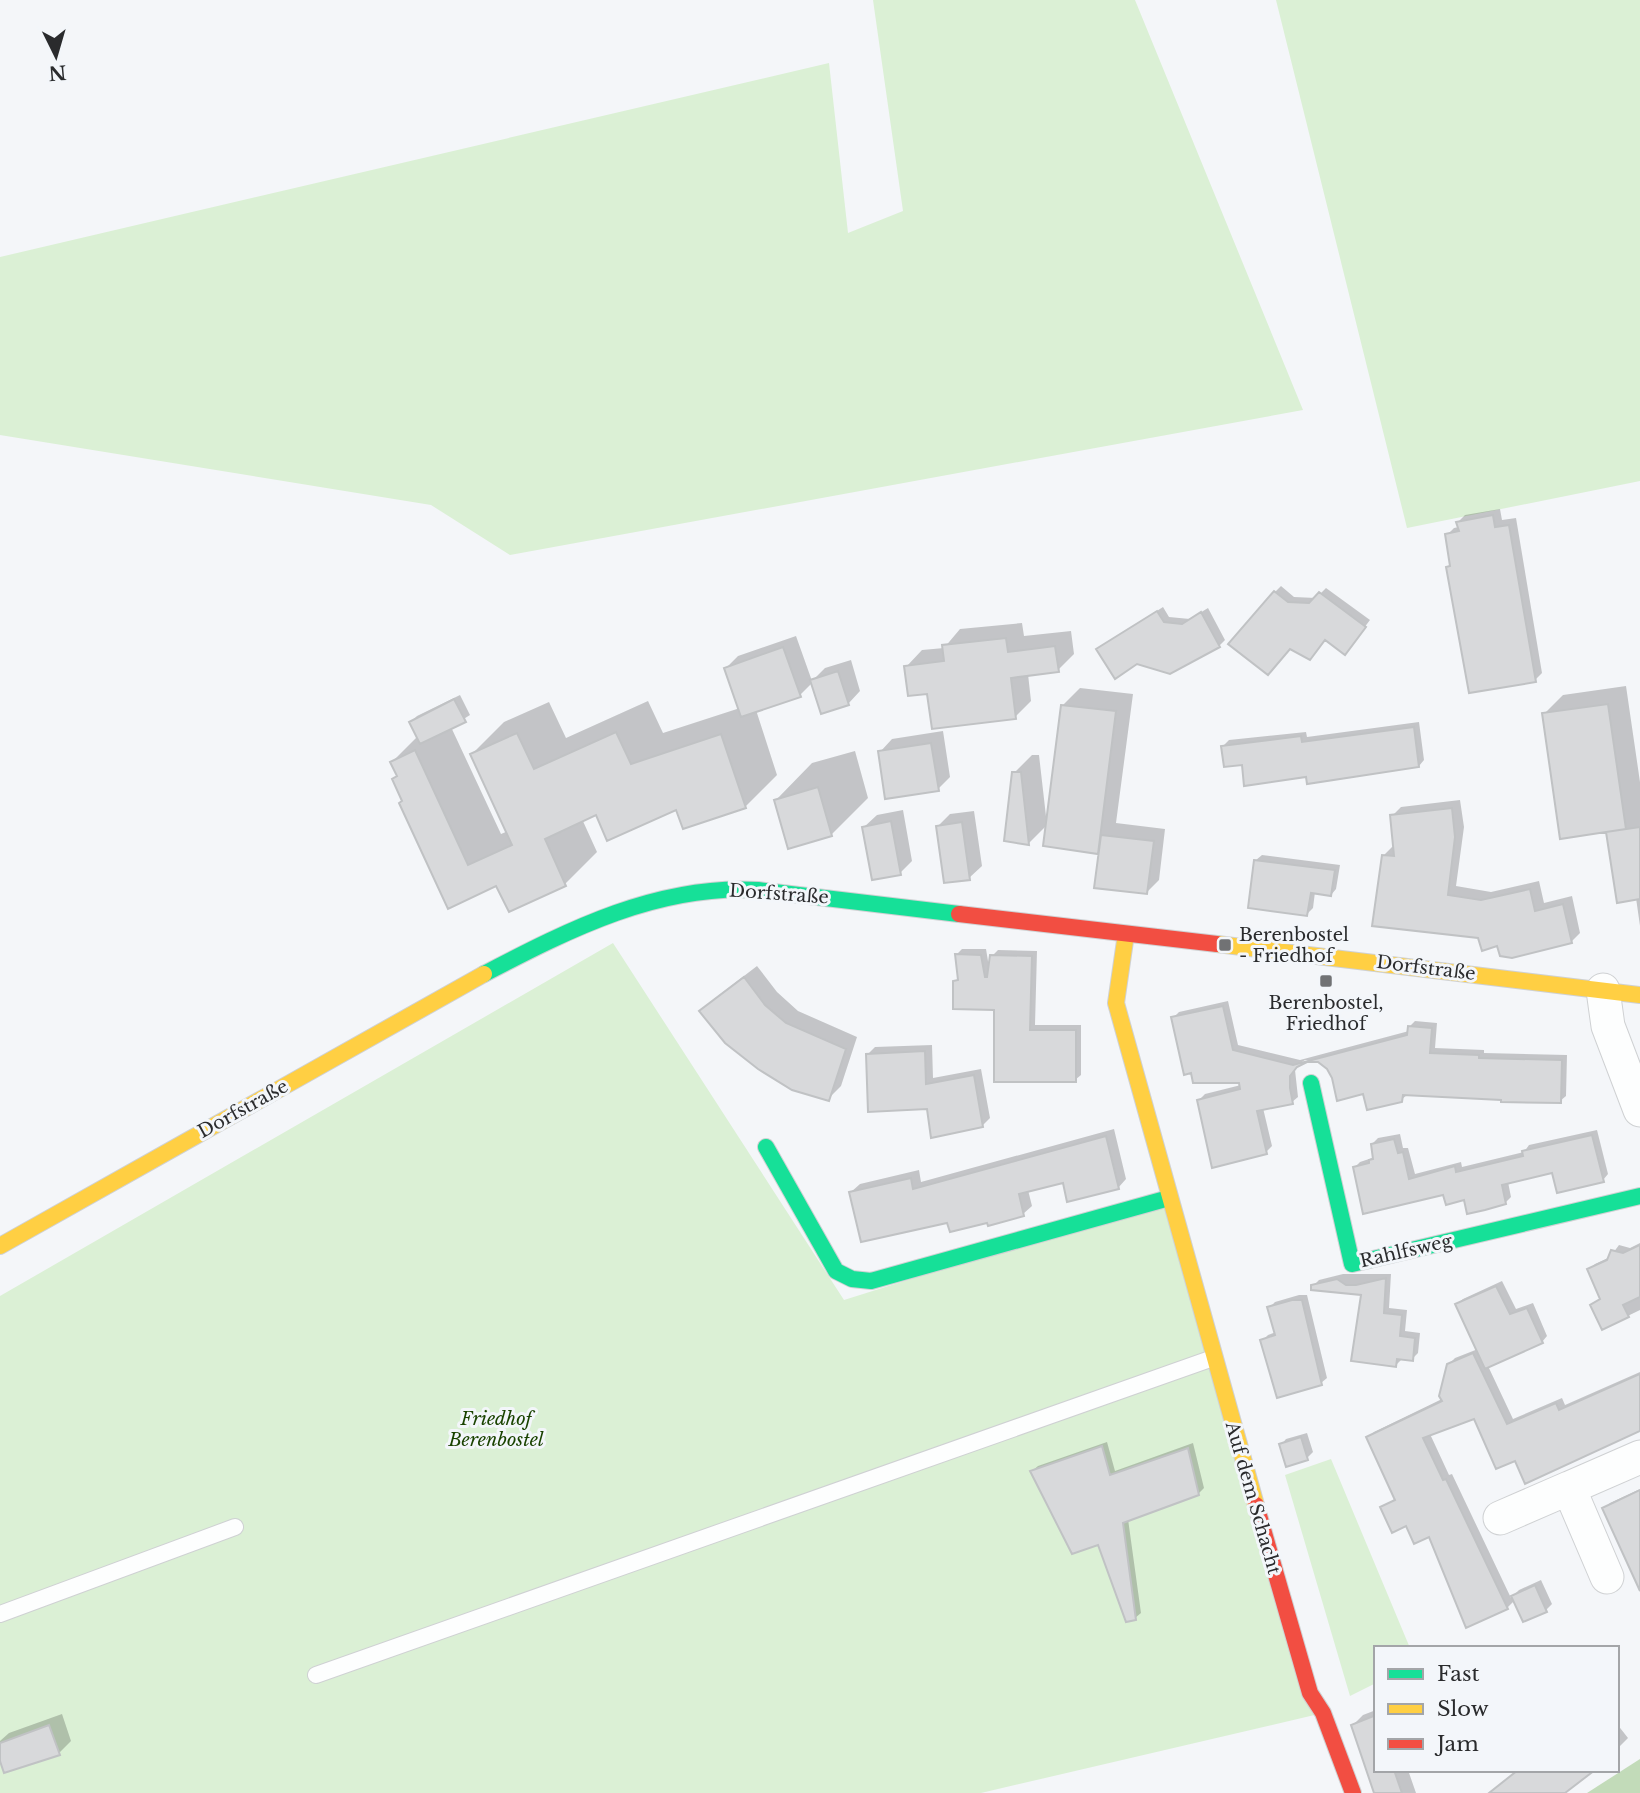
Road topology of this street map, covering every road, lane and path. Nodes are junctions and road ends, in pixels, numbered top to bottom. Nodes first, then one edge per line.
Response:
1 (1126, 934) junction
2 (1603, 990) junction
3 (1640, 995) edge
4 (1311, 1083) dead end
5 (1640, 1111) edge
6 (766, 1147) dead end
7 (1640, 1196) edge
8 (1169, 1198) junction
9 (0, 1246) edge
10 (1213, 1358) junction
11 (1640, 1457) edge
12 (1569, 1488) junction
13 (1500, 1518) dead end
14 (236, 1527) dead end
15 (1607, 1577) dead end
16 (0, 1614) edge
17 (316, 1675) dead end
18 (1353, 1793) edge

1 - 2 street, Dorfstraße
1 - 8 street, Auf dem Schacht
1 - 9 street, Dorfstraße
2 - 3 street, Dorfstraße
2 - 5 street
4 - 7 street, Rahlfsweg
6 - 8 street
8 - 10 street, Auf dem Schacht
10 - 17 lane
10 - 18 street, Auf dem Schacht
11 - 12 street
12 - 13 street
12 - 15 street
14 - 16 lane

